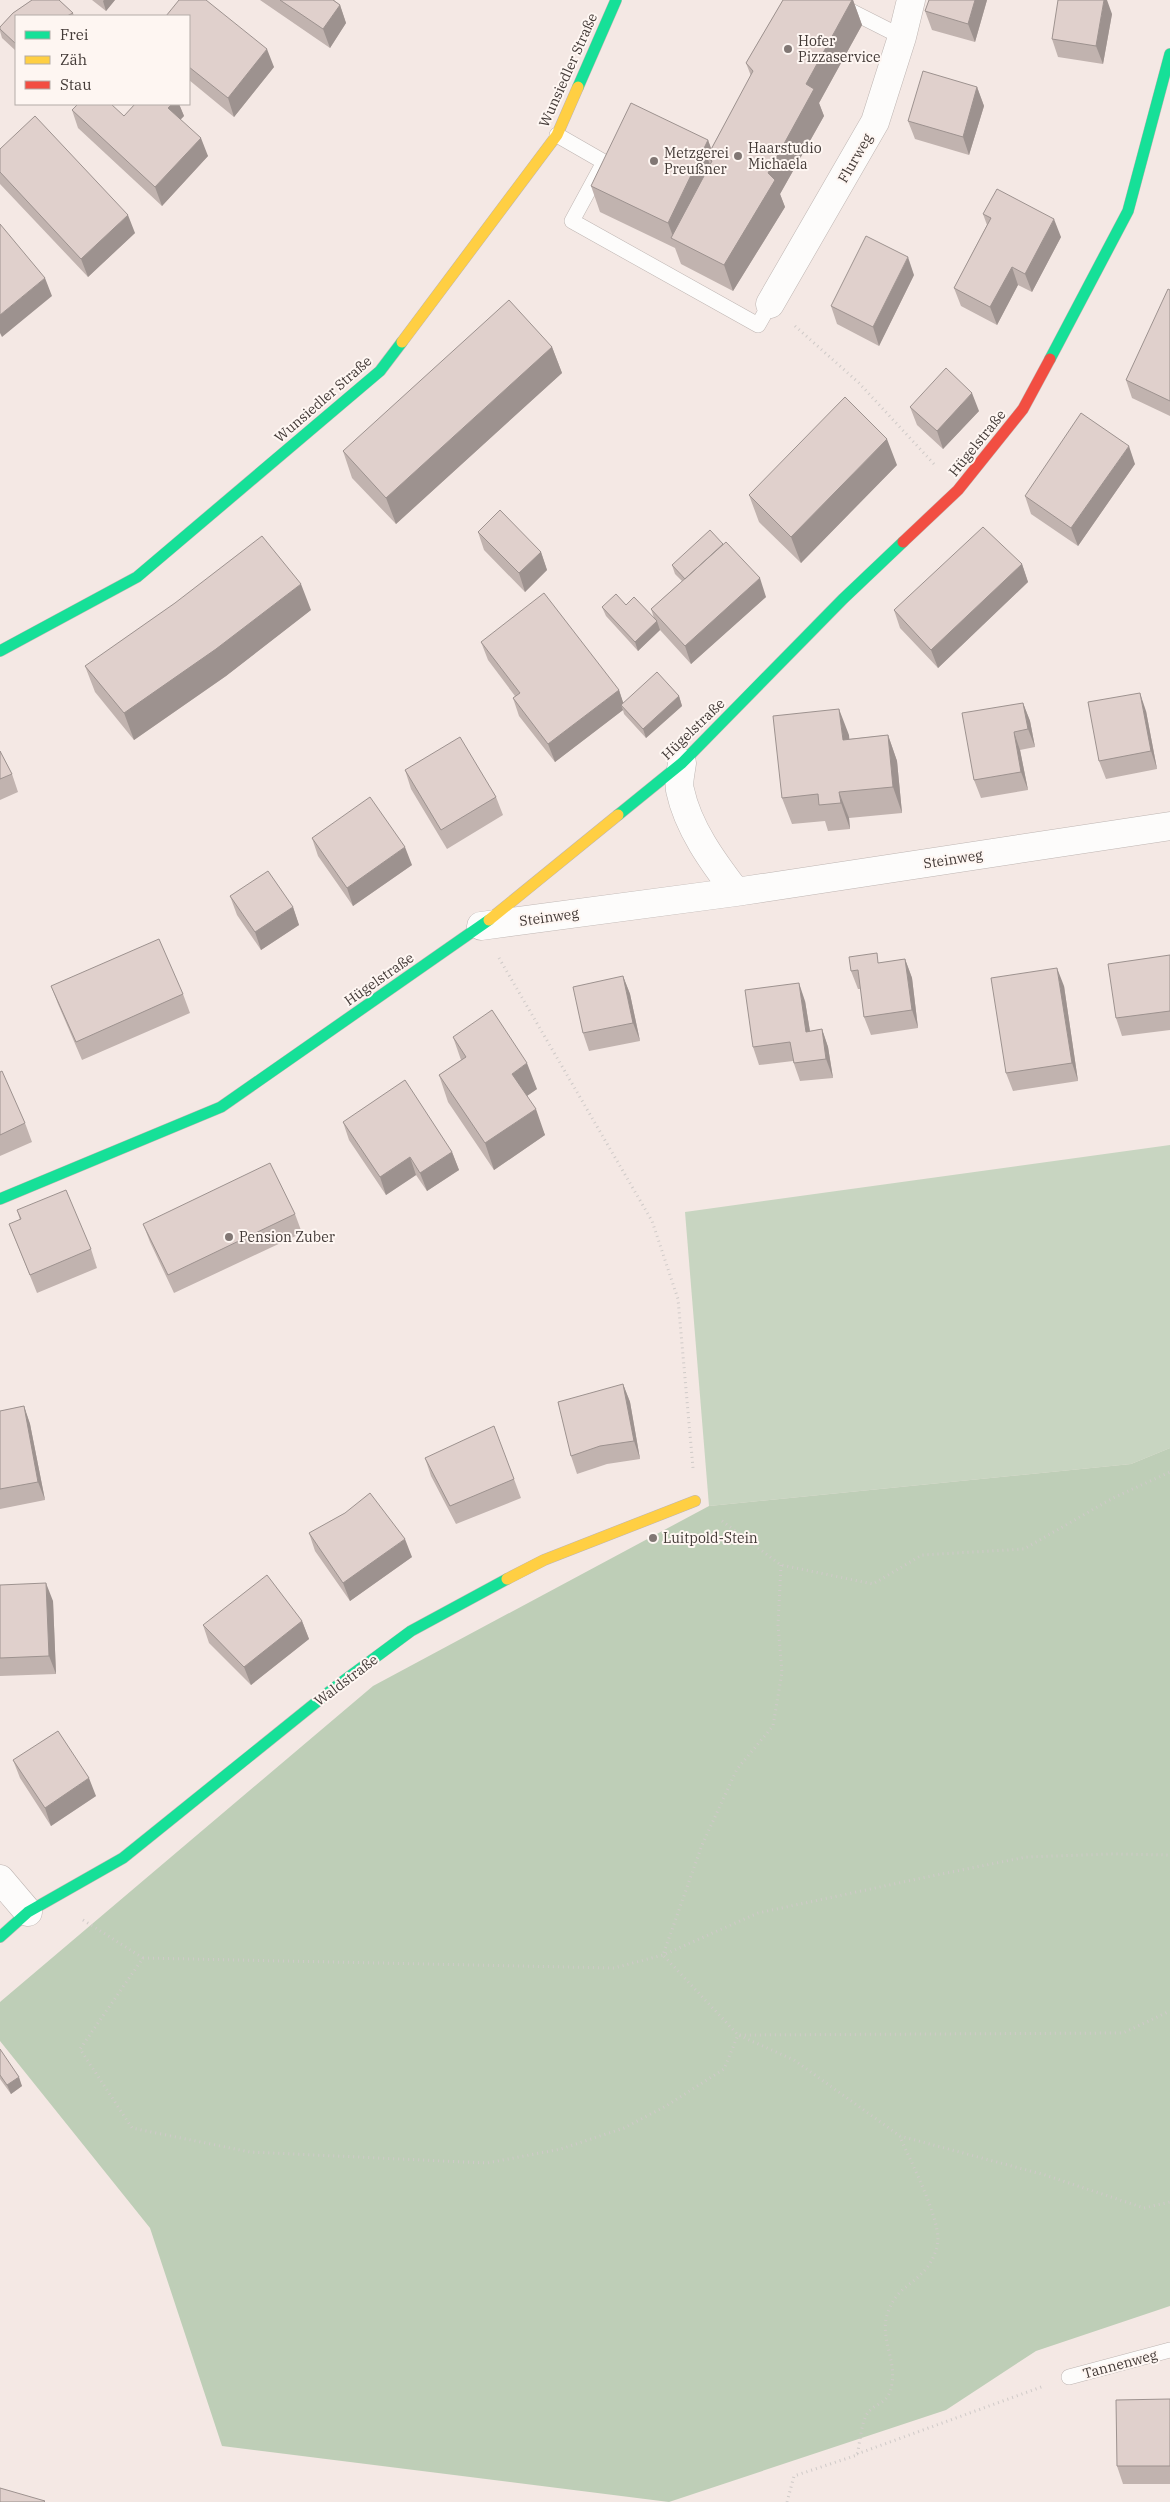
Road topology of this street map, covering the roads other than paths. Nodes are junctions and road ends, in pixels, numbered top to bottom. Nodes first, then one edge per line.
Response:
1 (616, 0) edge
2 (829, 0) edge
3 (911, 0) edge
4 (902, 38) junction
5 (1170, 54) edge
6 (557, 135) junction
7 (770, 304) joint
8 (0, 651) edge
9 (682, 763) junction
10 (1170, 826) edge
11 (736, 892) junction
12 (481, 926) junction
13 (0, 1199) edge
14 (695, 1501) road end
15 (0, 1879) edge
16 (40, 1906) junction
17 (0, 1937) edge
18 (1170, 2350) edge
19 (1069, 2377) road end

1 - 6 street, Wunsiedler Straße
2 - 4 lane
3 - 4 street, Flurweg
4 - 7 street, Flurweg
5 - 9 street, Hügelstraße
6 - 7 lane
6 - 8 street, Wunsiedler Straße
9 - 11 street
9 - 12 street, Hügelstraße
10 - 11 street, Steinweg
11 - 12 street, Steinweg
12 - 13 street, Hügelstraße
14 - 16 street, Waldstraße
15 - 16 street
16 - 17 street, Waldstraße
18 - 19 lane, Tannenweg

